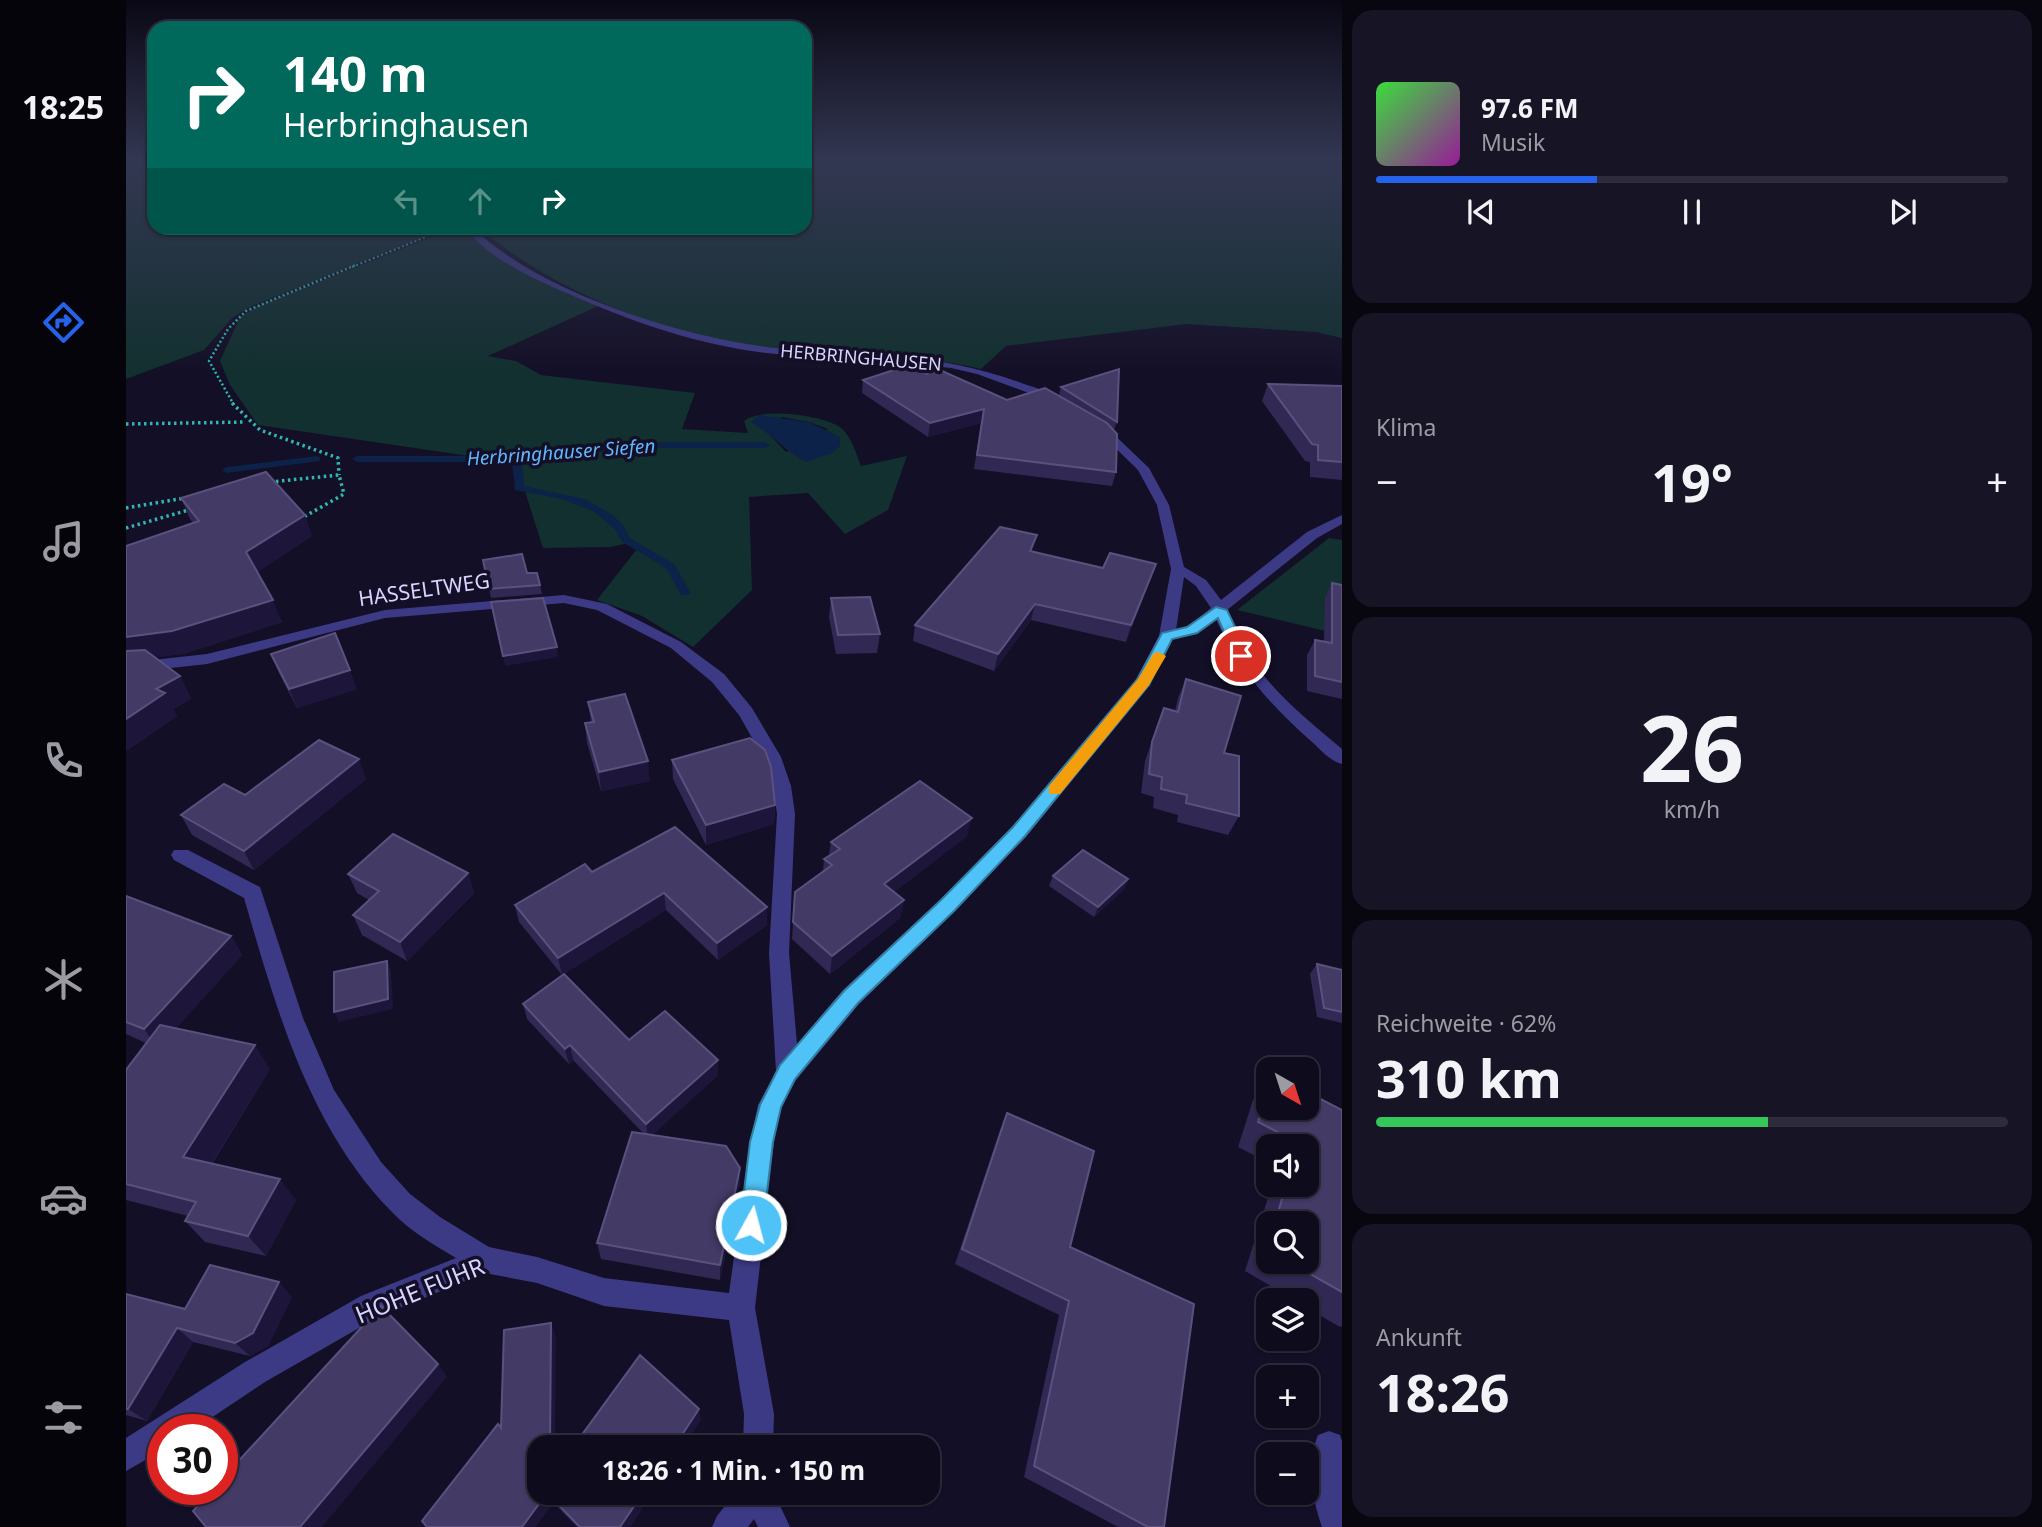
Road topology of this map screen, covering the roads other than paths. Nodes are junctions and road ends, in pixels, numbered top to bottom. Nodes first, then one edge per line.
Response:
1 (478, 235) edge
2 (1342, 519) edge
3 (1178, 569) junction
4 (1220, 610) junction
5 (1167, 636) junction
6 (126, 668) edge
7 (1342, 758) edge
8 (181, 855) dead end
9 (788, 1072) junction
10 (485, 1260) junction
11 (741, 1308) junction
12 (190, 1414) edge
13 (758, 1435) edge
14 (147, 1442) edge
15 (1329, 1446) dead end
16 (126, 1456) edge
17 (746, 1505) edge
18 (762, 1505) edge
19 (728, 1527) edge
20 (774, 1527) edge
21 (1338, 1527) edge

1 - 3 street, HERBRINGHAUSEN
2 - 4 street
3 - 4 street
3 - 5 street, HERBRINGHAUSEN
4 - 5 street
4 - 7 street
5 - 9 street, HERBRINGHAUSEN
6 - 9 street, HASSELTWEG
8 - 10 street
9 - 11 street, HERBRINGHAUSEN
10 - 11 street, HOHE FUHR
10 - 12 street, HOHE FUHR
11 - 13 street, HERBRINGHAUSEN
14 - 16 street, HOHE FUHR
15 - 21 street
17 - 19 street
18 - 20 street

